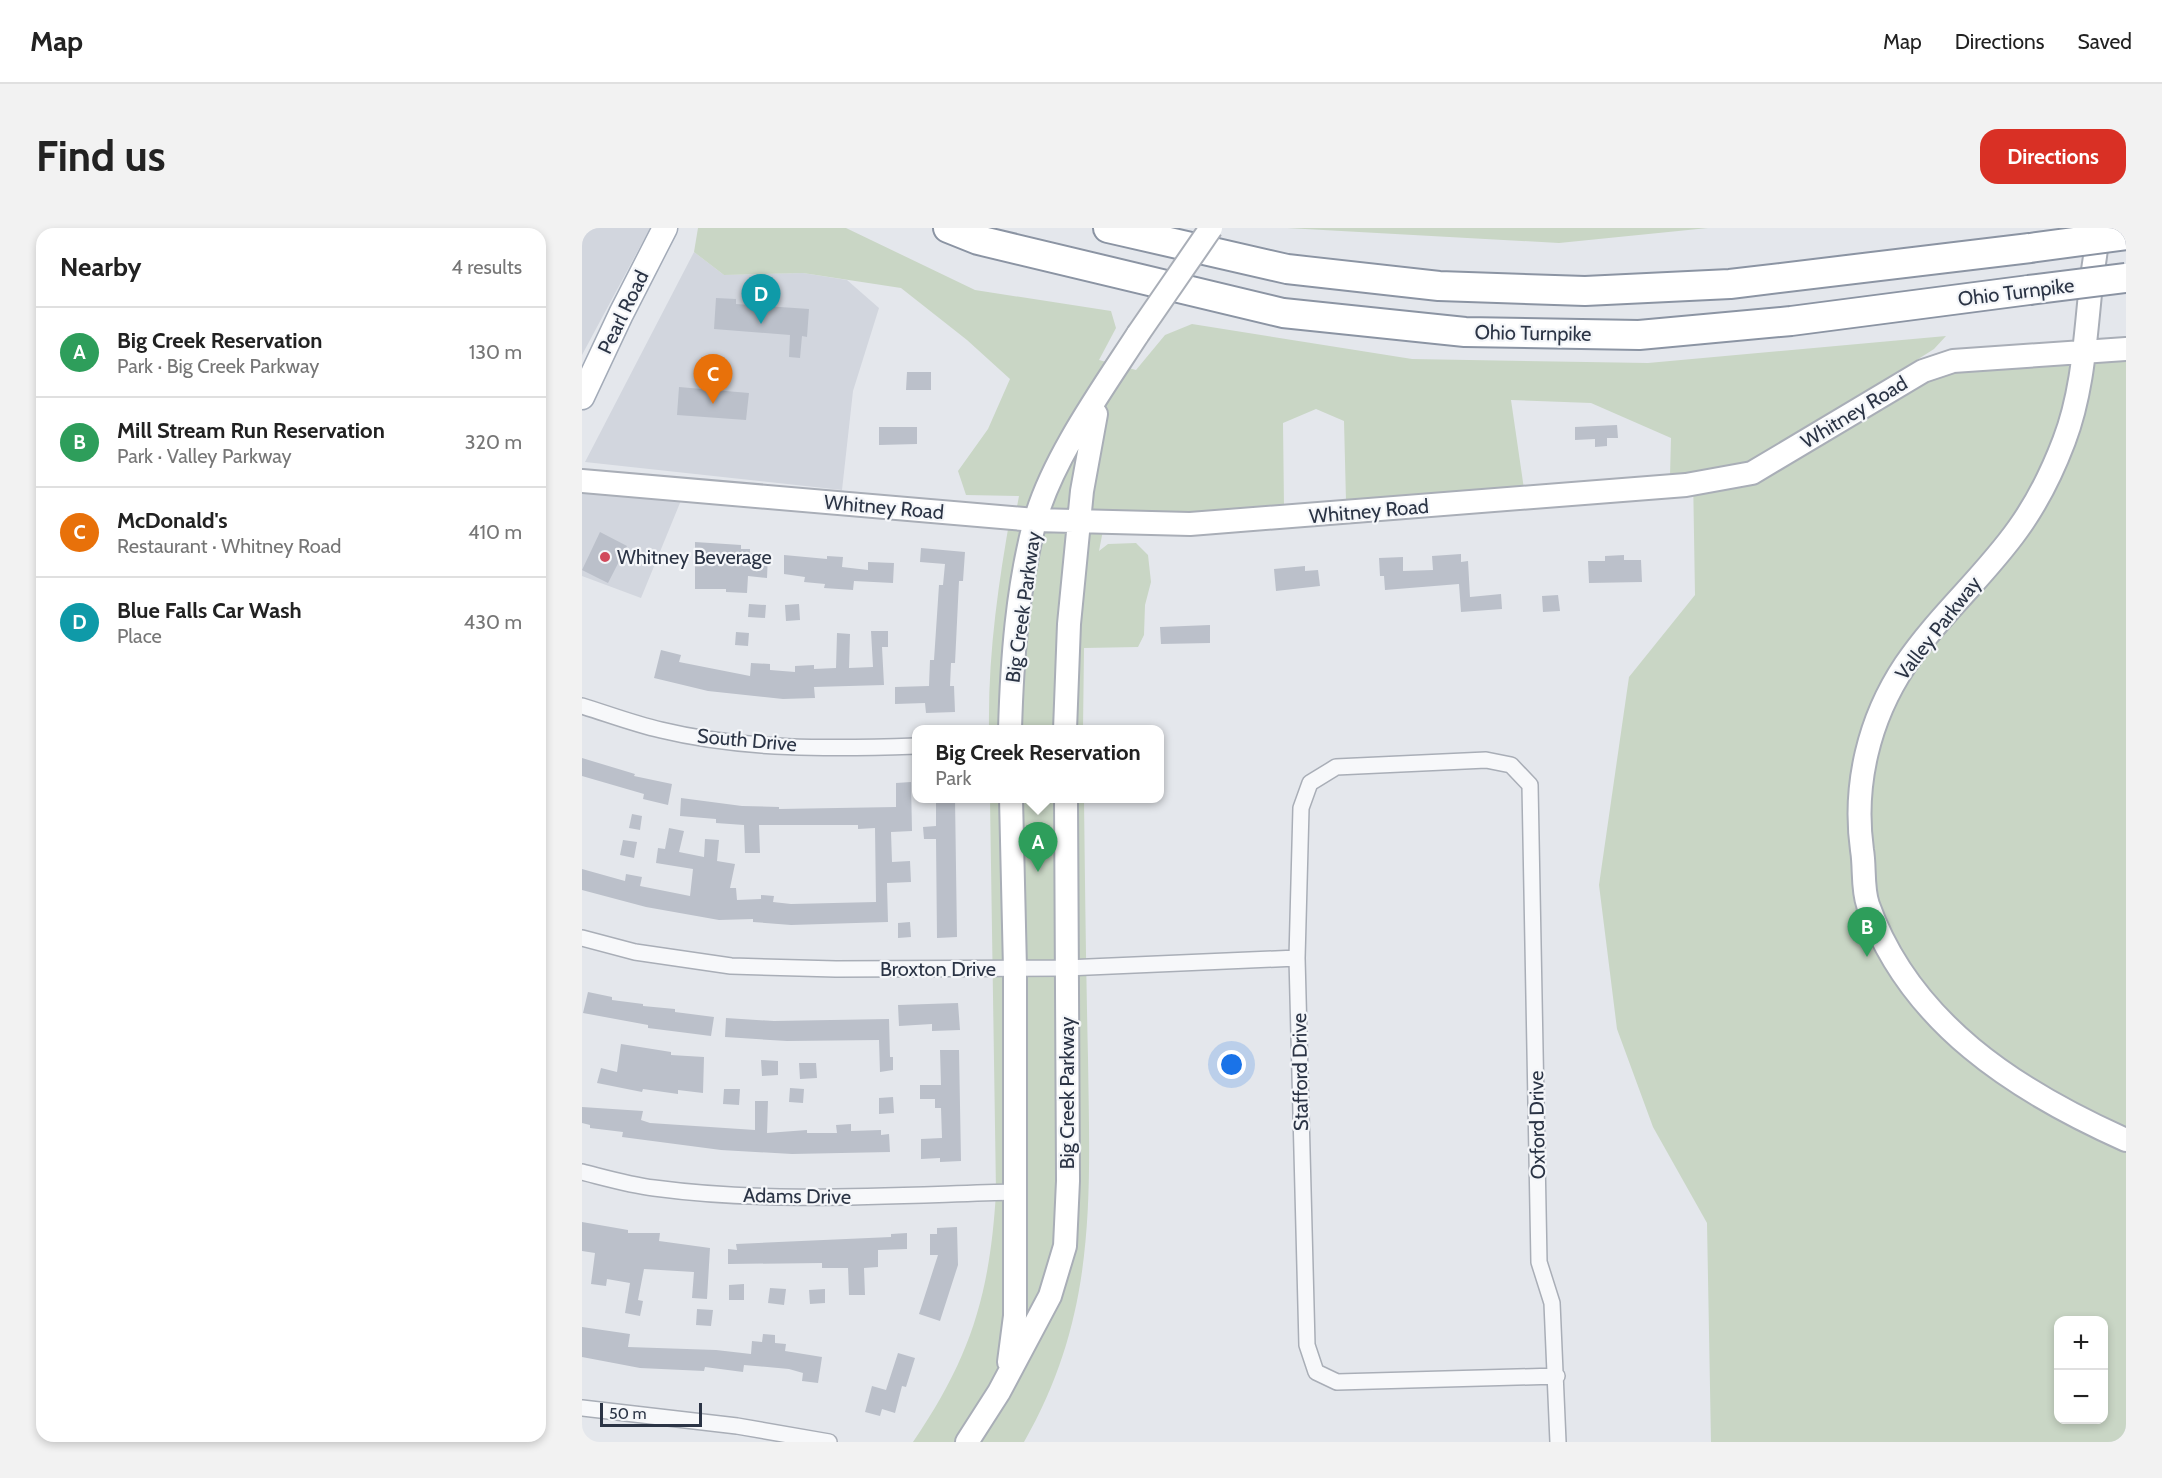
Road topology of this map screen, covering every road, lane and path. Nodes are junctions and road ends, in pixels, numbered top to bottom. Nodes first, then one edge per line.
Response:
1 (665, 228) edge
2 (948, 228) edge
3 (1108, 228) edge
4 (1211, 228) edge
5 (2098, 228) edge
6 (2126, 235) edge
7 (2126, 278) edge
8 (2126, 349) edge
9 (2084, 352) junction
10 (1101, 392) junction
11 (582, 397) edge
12 (582, 481) edge
13 (1035, 520) junction
14 (1078, 522) junction
15 (582, 706) edge
16 (1010, 725) edge
17 (1065, 725) edge
18 (912, 746) edge
19 (1011, 803) edge
20 (1066, 803) edge
21 (1532, 806) joint
22 (582, 938) edge
23 (1297, 958) junction
24 (1066, 968) junction
25 (1015, 969) junction
26 (2126, 1140) edge
27 (582, 1172) edge
28 (1015, 1192) junction
29 (1008, 1375) junction
30 (1557, 1376) junction
31 (582, 1408) edge
32 (829, 1442) edge
33 (967, 1442) edge
34 (1558, 1442) edge

1 - 11 main road, Pearl Road
2 - 7 highway, Ohio Turnpike, bridge
3 - 6 highway, bridge
4 - 10 street, Big Creek Parkway, bridge
5 - 9 street, Valley Parkway
8 - 9 street, Whitney Road
9 - 14 street, Whitney Road
9 - 26 street, Valley Parkway
10 - 13 street, Big Creek Parkway
10 - 14 street, Big Creek Parkway
12 - 13 street, Whitney Road
13 - 14 street, Whitney Road
13 - 16 street, Big Creek Parkway
14 - 17 street, Big Creek Parkway
15 - 18 street, South Drive
19 - 25 street, Big Creek Parkway
20 - 24 street, Big Creek Parkway
21 - 23 street, Stafford Drive
21 - 30 street, Oxford Drive
22 - 25 street, Broxton Drive
23 - 24 street, Broxton Drive
23 - 30 street, Stafford Drive
24 - 25 street, Broxton Drive
24 - 29 street, Big Creek Parkway
25 - 28 street, Big Creek Parkway
27 - 28 street, Adams Drive
28 - 29 street, Big Creek Parkway
29 - 33 street, Big Creek Parkway
30 - 34 street, Oxford Drive
31 - 32 street

